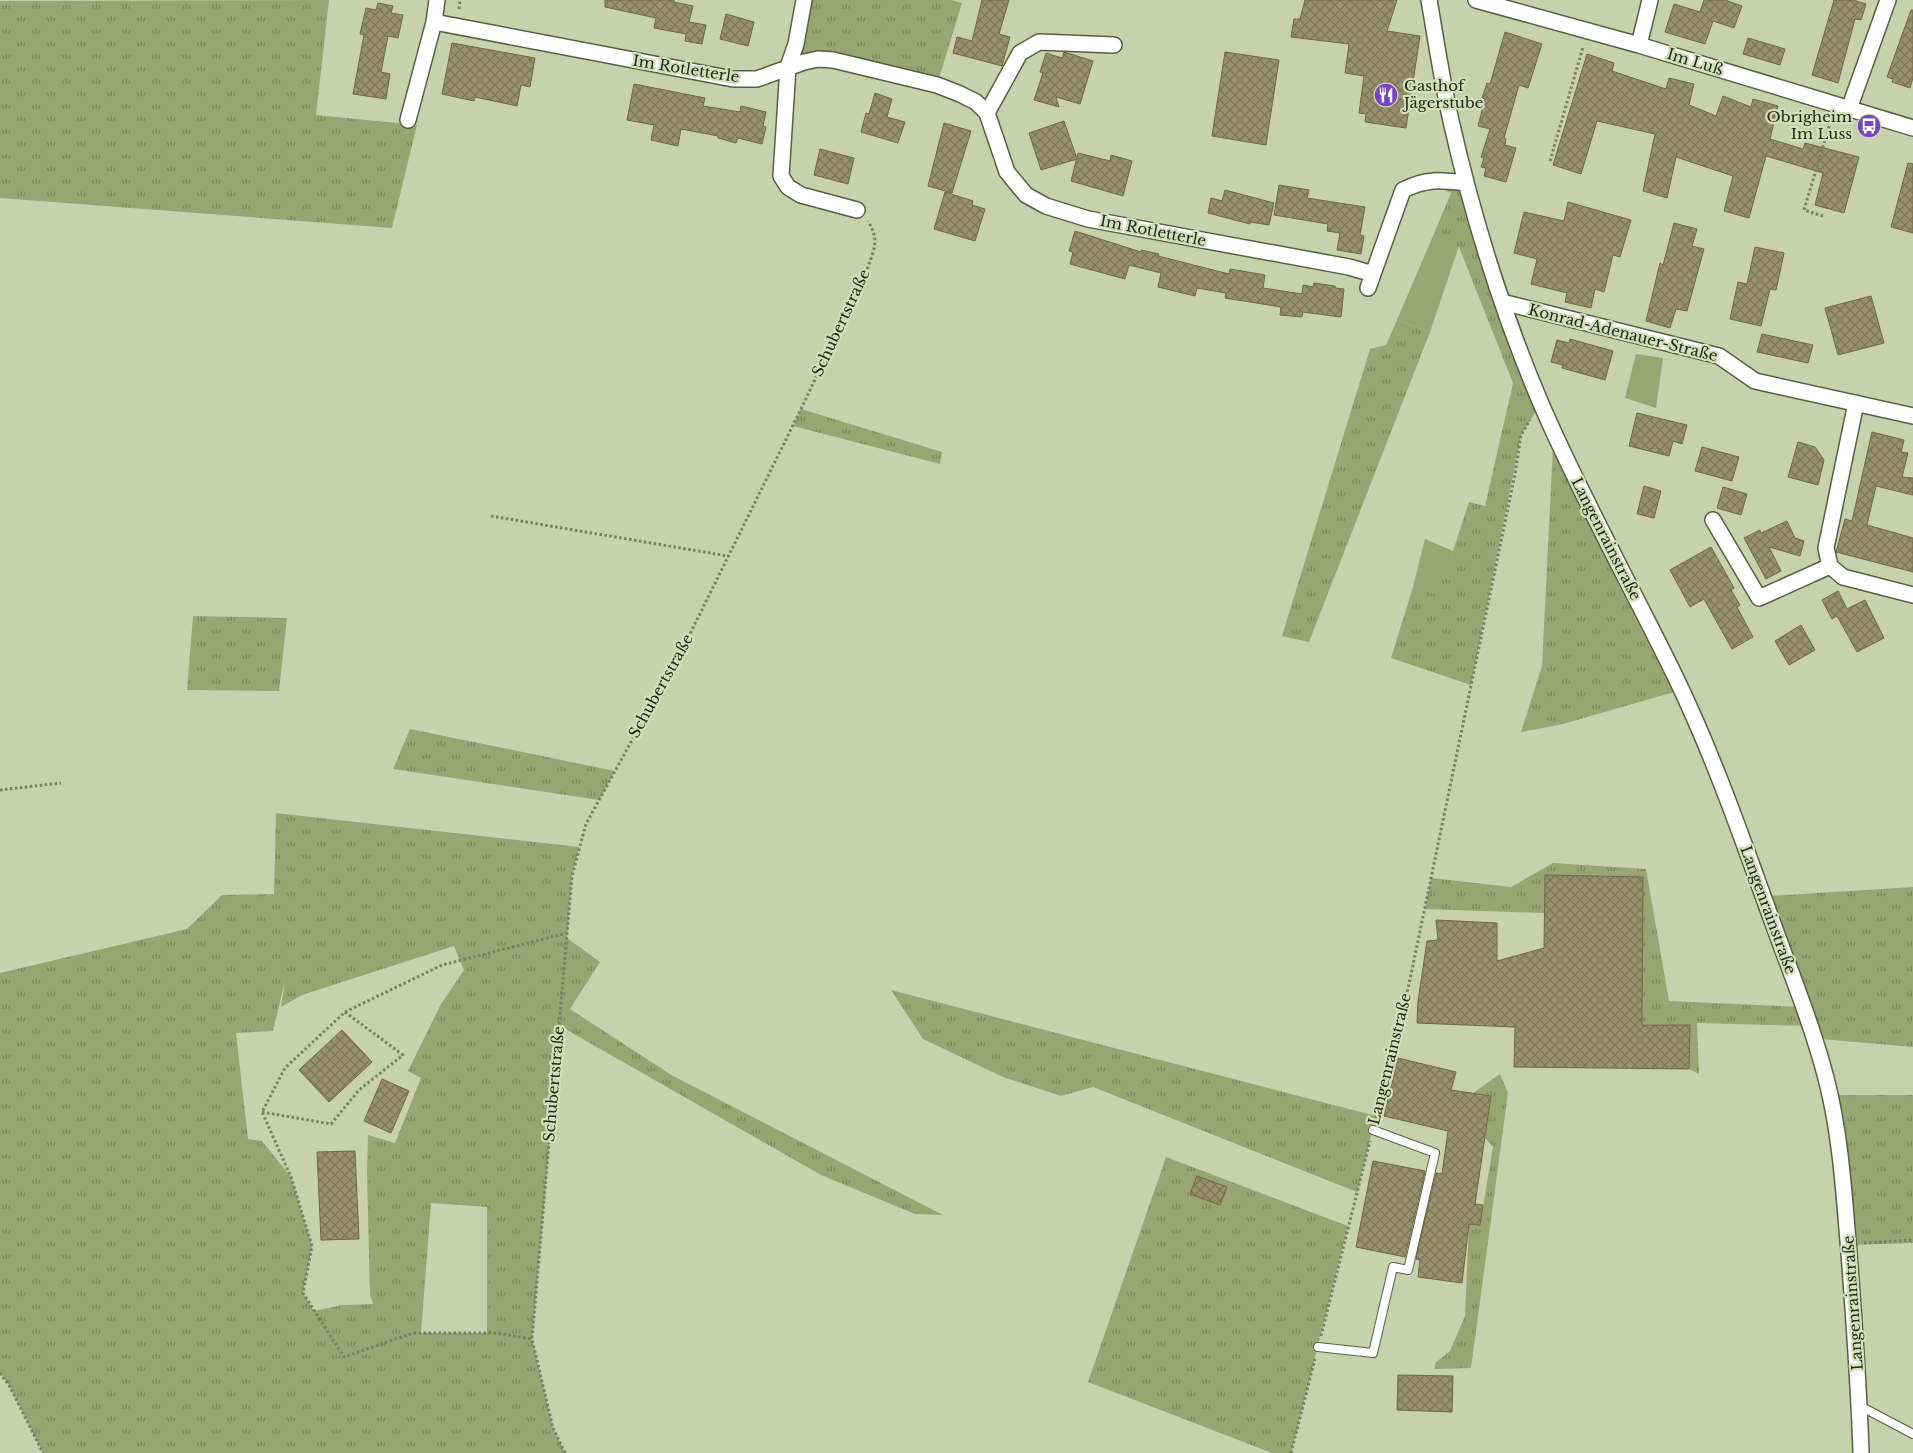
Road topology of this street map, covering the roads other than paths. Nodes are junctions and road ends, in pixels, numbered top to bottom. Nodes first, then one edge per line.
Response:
1 (437, 0) edge
2 (804, 0) edge
3 (1429, 0) edge
4 (1476, 0) edge
5 (1650, 0) edge
6 (1888, 0) edge
7 (434, 22) junction
8 (1114, 45) dead end
9 (1639, 45) junction
10 (788, 67) junction
11 (1842, 107) junction
12 (987, 113) junction
13 (408, 120) dead end
14 (1913, 128) edge
15 (1466, 183) junction
16 (856, 210) road end
17 (1502, 302) junction
18 (1856, 403) junction
19 (1913, 416) edge
20 (1713, 520) dead end
21 (1830, 566) junction
22 (1913, 595) edge
23 (1372, 1130) road end
24 (1318, 1347) road end
25 (1860, 1406) junction
26 (1913, 1434) edge
27 (1861, 1453) edge

1 - 7 street
2 - 10 street
3 - 15 street, Langenrainstraße
4 - 9 street, Im Luß
5 - 9 street
6 - 11 street
7 - 10 street, Im Rotletterle
7 - 13 street
8 - 12 street
9 - 11 street, Im Luß
10 - 12 street, Im Rotletterle
10 - 16 street
11 - 14 street, Im Luß
12 - 15 street, Im Rotletterle
15 - 17 street, Langenrainstraße
17 - 18 street, Konrad-Adenauer-Straße
17 - 25 street, Langenrainstraße
18 - 19 street, Konrad-Adenauer-Straße
18 - 21 street
20 - 21 street
21 - 22 street
23 - 24 lane
25 - 26 lane
25 - 27 street, Langenrainstraße

